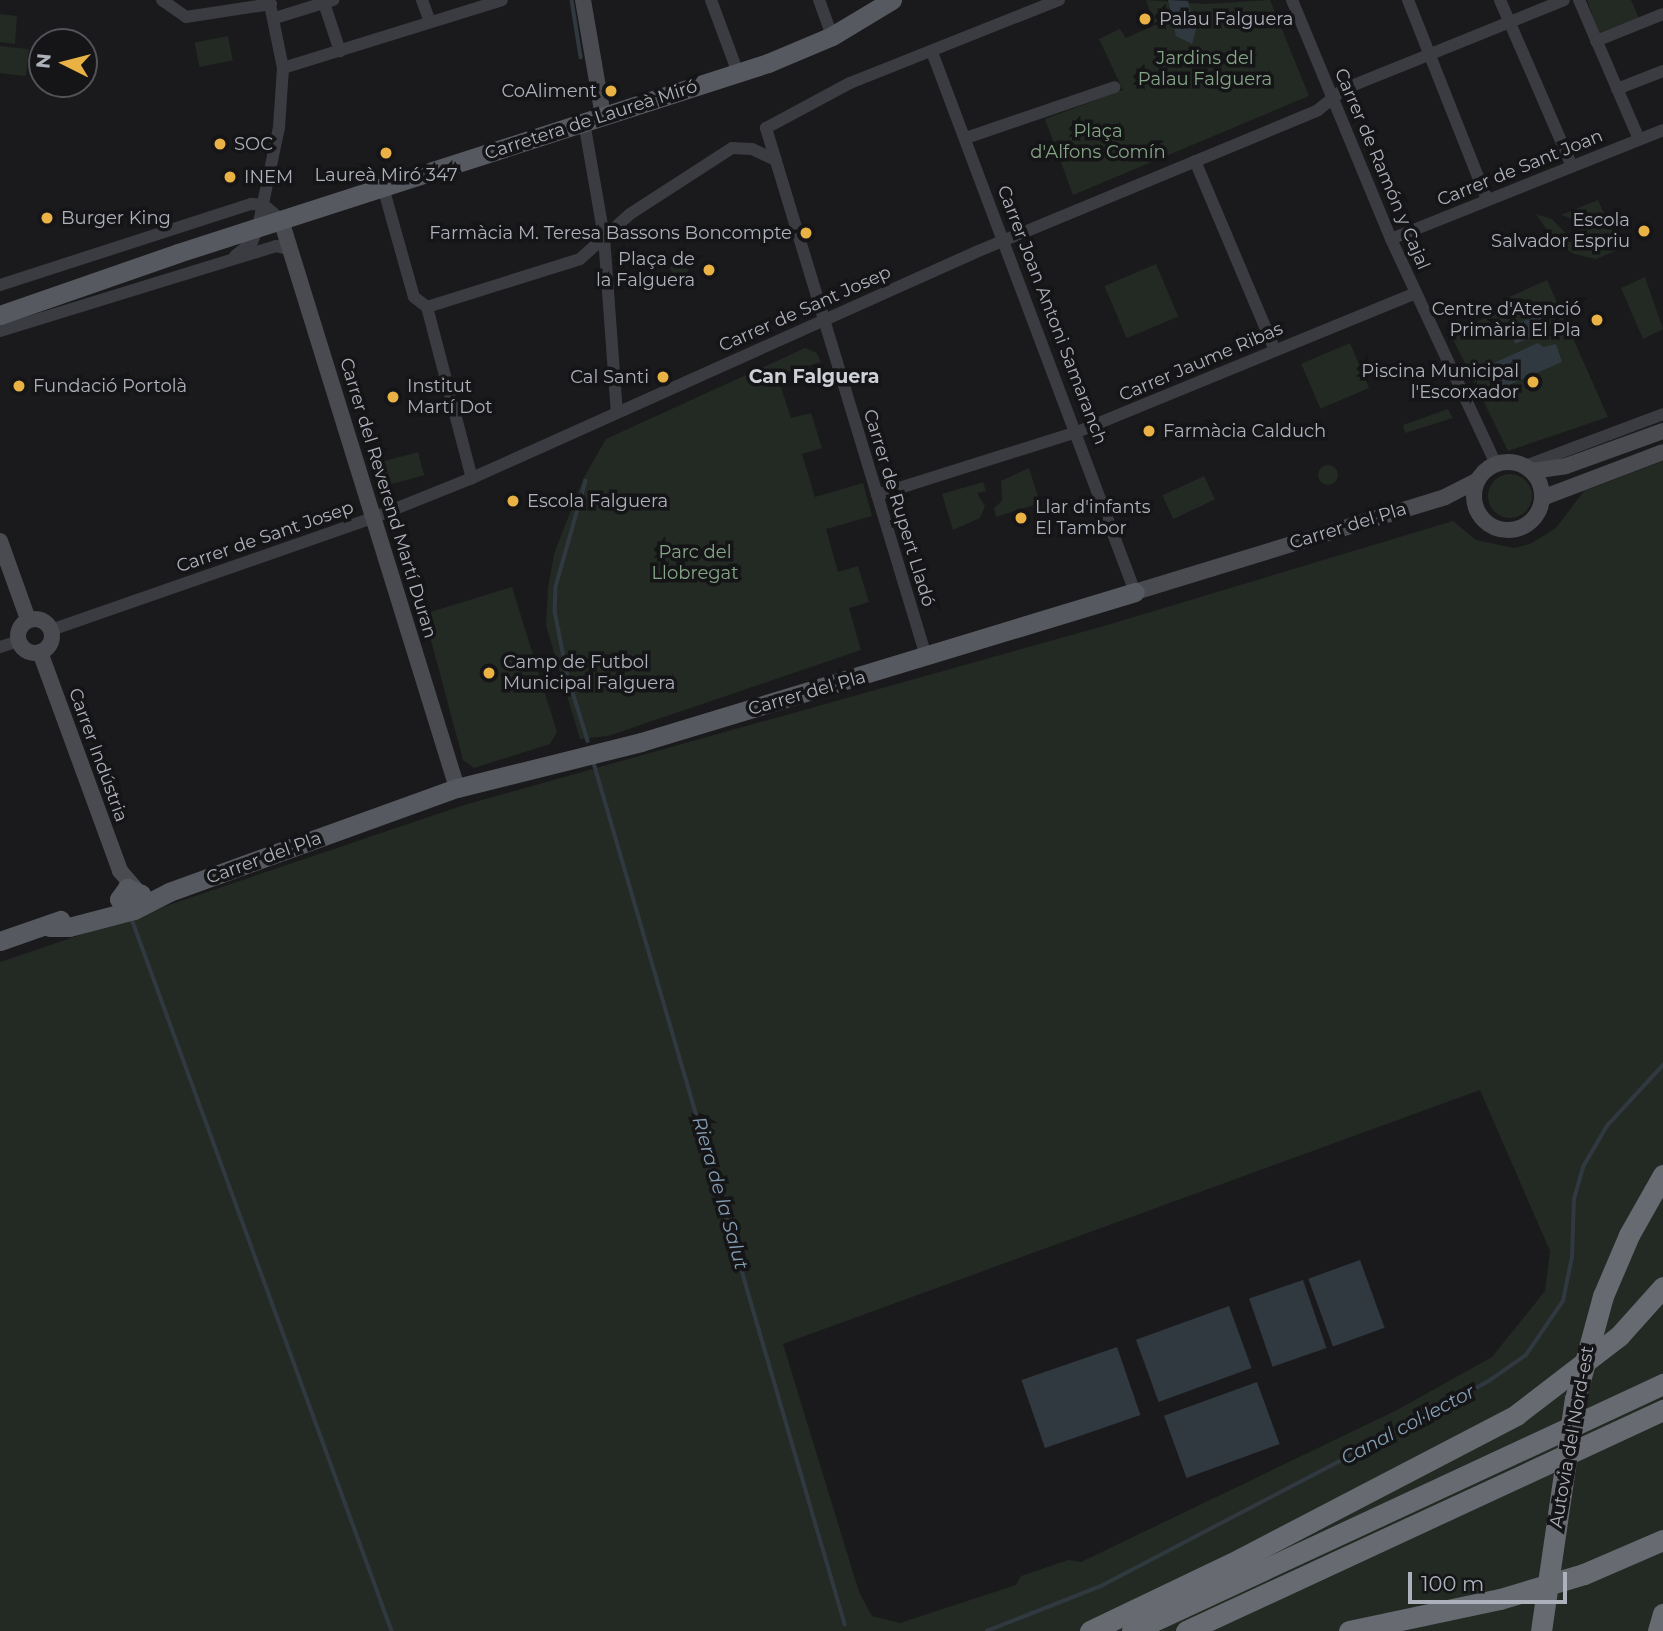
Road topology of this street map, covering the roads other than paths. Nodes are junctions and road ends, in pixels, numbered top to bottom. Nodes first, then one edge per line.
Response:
1 (162, 0) edge
2 (422, 0) edge
3 (502, 0) edge
4 (583, 0) edge
5 (711, 0) edge
6 (819, 0) edge
7 (892, 0) edge
8 (1059, 0) edge
9 (1292, 0) edge
10 (1408, 0) edge
11 (1500, 0) edge
12 (1564, 0) edge
13 (1579, 0) edge
14 (327, 1) edge
15 (270, 2) edge
16 (1663, 14) edge
17 (275, 18) junction
18 (430, 22) junction
19 (1509, 23) junction
20 (832, 36) junction
21 (1596, 41) junction
22 (340, 51) junction
23 (932, 52) junction
24 (1429, 54) junction
25 (283, 68) junction
26 (1663, 71) edge
27 (738, 73) junction
28 (1115, 87) dead end
29 (1617, 89) junction
30 (1333, 102) junction
31 (594, 119) junction
32 (1663, 130) edge
33 (966, 138) junction
34 (1639, 139) junction
35 (776, 160) junction
36 (1195, 161) junction
37 (1572, 166) junction
38 (383, 187) junction
39 (1487, 201) junction
40 (264, 205) junction
41 (281, 220) junction
42 (258, 227) junction
43 (604, 237) junction
44 (1005, 239) junction
45 (1391, 239) junction
46 (292, 250) junction
47 (178, 253) junction
48 (232, 258) junction
49 (50, 269) junction
50 (0, 285) edge
51 (1416, 293) junction
52 (0, 296) edge
53 (0, 305) edge
54 (427, 307) junction
55 (0, 315) edge
56 (825, 321) junction
57 (0, 331) edge
58 (1275, 350) junction
59 (617, 412) junction
60 (1663, 414) edge
61 (1663, 431) edge
62 (1077, 432) junction
63 (1663, 452) edge
64 (1496, 464) junction
65 (1528, 468) junction
66 (472, 478) junction
67 (1478, 480) junction
68 (877, 495) junction
69 (1445, 497) junction
70 (1542, 498) junction
71 (1476, 506) junction
72 (375, 517) junction
73 (0, 541) edge
74 (1135, 592) junction
75 (29, 619) junction
76 (51, 630) junction
77 (18, 641) junction
78 (0, 647) edge
79 (40, 652) junction
80 (926, 656) junction
81 (457, 788) junction
82 (130, 897) junction
83 (0, 941) edge
84 (1663, 1175) edge
85 (1663, 1287) edge
86 (1663, 1384) edge
87 (1663, 1410) edge
88 (1663, 1540) edge
89 (1663, 1614) edge
90 (1090, 1631) edge
91 (1132, 1631) edge
92 (1186, 1631) edge
93 (1349, 1631) edge
94 (1541, 1631) edge
95 (1658, 1631) edge

1 - 15 street
2 - 18 street
3 - 18 street
4 - 31 street
5 - 27 street
6 - 20 street
7 - 20 main road, Carretera de Laureà Miró
8 - 23 street
9 - 30 street, Carrer de Ramón y Cajal
10 - 24 street
11 - 19 street
12 - 19 street, Carrer de Sant Josep
13 - 21 street
14 - 17 street
14 - 22 street
15 - 17 street
16 - 21 street
17 - 25 street
18 - 22 street
19 - 24 street, Carrer de Sant Josep
19 - 37 street
20 - 27 main road, Carretera de Laureà Miró
21 - 29 street
22 - 25 street
23 - 33 street, Carrer Joan Antoni Samaranch
23 - 35 street, Carrer de Rupert Lladó
24 - 30 street, Carrer de Sant Josep
24 - 39 street
25 - 40 street
26 - 29 street
27 - 31 main road, Carretera de Laureà Miró
28 - 33 street
29 - 34 street
30 - 36 street, Carrer de Sant Josep
30 - 45 street, Carrer de Ramón y Cajal
31 - 38 main road, Carretera de Laureà Miró
31 - 43 street
32 - 34 street, Carrer de Sant Joan
33 - 44 street, Carrer Joan Antoni Samaranch
34 - 37 street, Carrer de Sant Joan
35 - 43 street
35 - 56 street, Carrer de Rupert Lladó
36 - 44 street, Carrer de Sant Josep
36 - 58 street
37 - 39 street, Carrer de Sant Joan
38 - 41 main road, Carretera de Laureà Miró
38 - 54 street
39 - 45 street, Carrer de Sant Joan
40 - 41 street
40 - 42 street
40 - 49 street
41 - 42 main road, Carretera de Laureà Miró
41 - 46 street, Carrer del Reverend Martí Duran
42 - 47 main road, Carretera de Laureà Miró
42 - 48 street
43 - 54 street
43 - 59 street
44 - 56 street, Carrer de Sant Josep
44 - 62 street, Carrer Joan Antoni Samaranch
45 - 51 street, Carrer de Ramón y Cajal
46 - 48 street
46 - 72 street, Carrer del Reverend Martí Duran
47 - 53 main road, Carretera de Laureà Miró
47 - 55 main road, Carretera de Laureà Miró
48 - 57 street
49 - 50 street
49 - 52 street
51 - 58 street, Carrer Jaume Ribas
51 - 64 street, Carrer de Ramón y Cajal
54 - 66 street
56 - 59 street, Carrer de Sant Josep
56 - 68 street, Carrer de Rupert Lladó
58 - 62 street, Carrer Jaume Ribas
59 - 66 street, Carrer de Sant Josep
60 - 65 street
61 - 65 street
62 - 68 street, Carrer Jaume Ribas
62 - 74 street, Carrer Joan Antoni Samaranch
63 - 70 street
64 - 65 street
64 - 67 street
65 - 70 street
66 - 72 street, Carrer de Sant Josep
67 - 69 street, Carrer del Pla
67 - 71 street
68 - 80 street, Carrer de Rupert Lladó
69 - 71 street
69 - 74 street, Carrer del Pla
70 - 71 street
72 - 76 street, Carrer de Sant Josep
72 - 81 street, Carrer del Reverend Martí Duran
73 - 75 street
74 - 80 main road, Carrer del Pla
75 - 76 street
75 - 77 street
76 - 79 street
77 - 78 street
77 - 79 street
79 - 82 street, Carrer Indústria
80 - 81 main road, Carrer del Pla
81 - 82 main road, Carrer del Pla
82 - 83 main road, Carrer del Pla
84 - 94 highway, Autovia del Nord-est, bridge
85 - 90 highway
86 - 91 highway
87 - 92 highway
88 - 93 highway
89 - 95 highway

